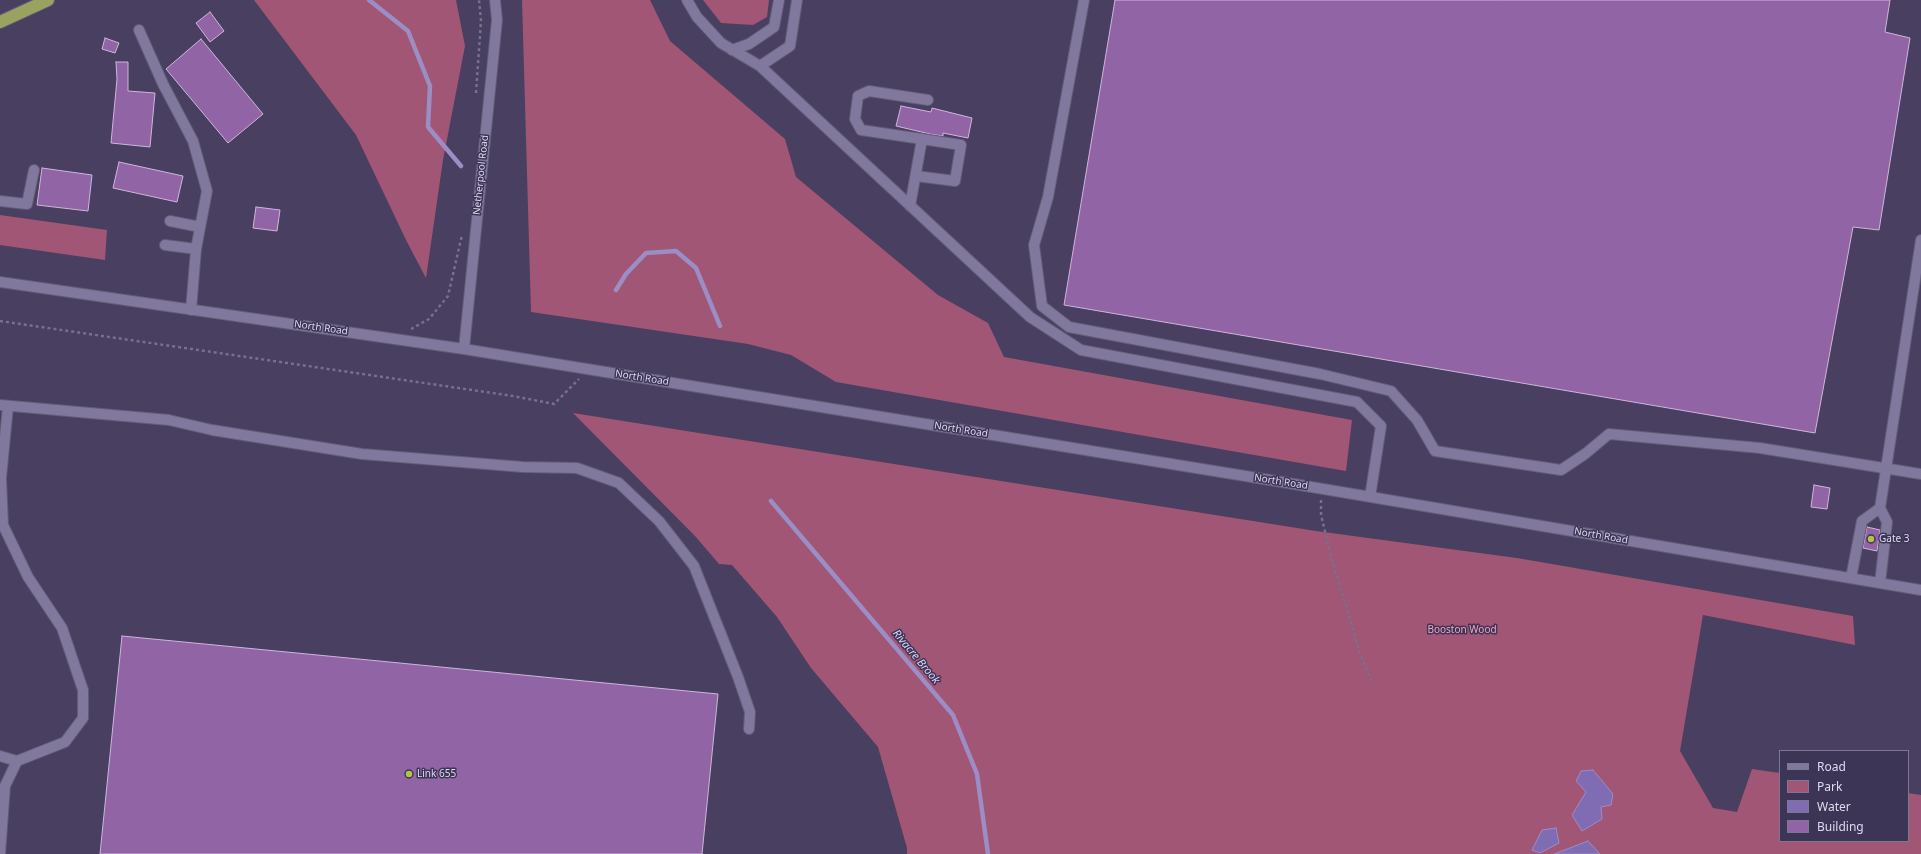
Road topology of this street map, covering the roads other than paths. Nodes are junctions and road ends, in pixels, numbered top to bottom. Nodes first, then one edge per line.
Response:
1 (48, 0) edge
2 (495, 0) edge
3 (687, 0) edge
4 (779, 0) edge
5 (797, 0) edge
6 (1084, 0) edge
7 (0, 22) edge
8 (139, 30) dead end
9 (732, 50) junction
10 (760, 66) junction
11 (928, 100) dead end
12 (922, 139) junction
13 (34, 170) dead end
14 (916, 176) junction
15 (0, 201) edge
16 (910, 206) junction
17 (170, 222) dead end
18 (200, 227) junction
19 (1921, 240) edge
20 (166, 245) dead end
21 (196, 249) junction
22 (0, 282) edge
23 (191, 310) junction
24 (464, 349) junction
25 (4, 405) edge
26 (1886, 468) junction
27 (1921, 474) edge
28 (1370, 497) junction
29 (1880, 508) junction
30 (1851, 578) junction
31 (1880, 583) junction
32 (1921, 590) edge
33 (749, 729) dead end
34 (0, 756) edge
35 (17, 761) junction
36 (0, 854) edge

1 - 7 highway
2 - 24 street, Netherpool Road
3 - 9 street
4 - 9 street
5 - 10 street
6 - 26 street
8 - 18 street
9 - 10 street
10 - 16 street
11 - 12 street
12 - 14 street
12 - 14 street
13 - 15 street
14 - 16 street
16 - 28 street
17 - 18 street
18 - 21 street
19 - 26 street
20 - 21 street
21 - 23 street
22 - 23 street, North Road
23 - 24 street, North Road
24 - 28 street, North Road
25 - 33 street
25 - 35 street
26 - 27 street
26 - 29 street
28 - 30 street, North Road
29 - 30 street
29 - 31 street
30 - 31 street, North Road
31 - 32 street, North Road
34 - 35 street
35 - 36 street

